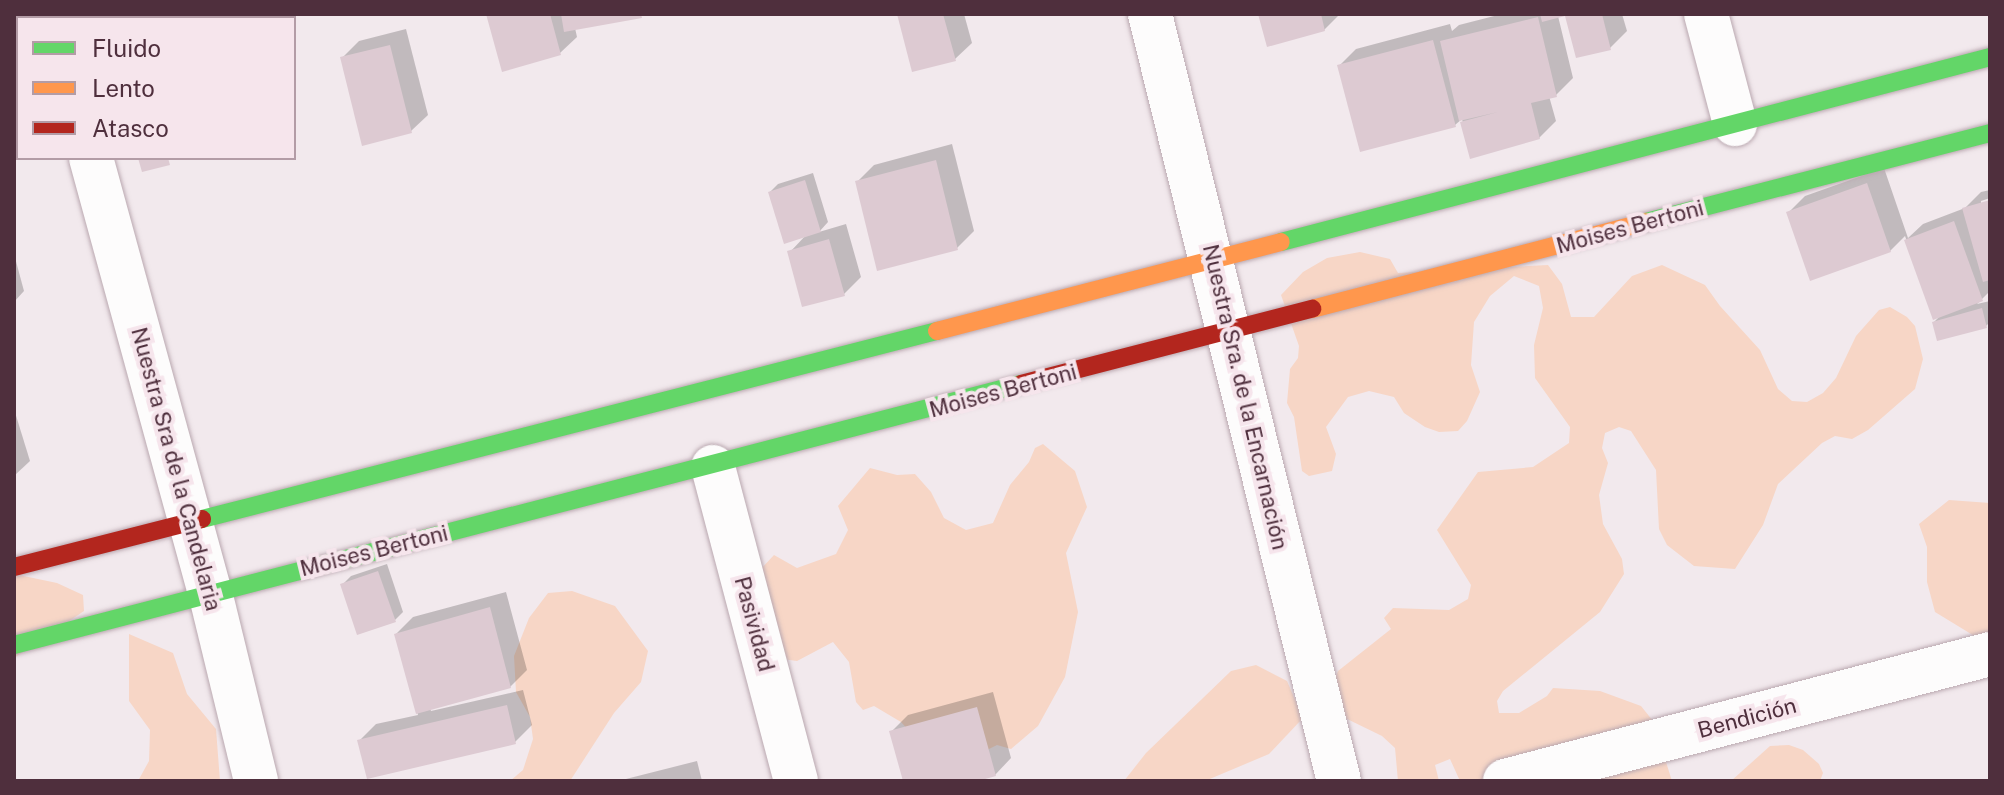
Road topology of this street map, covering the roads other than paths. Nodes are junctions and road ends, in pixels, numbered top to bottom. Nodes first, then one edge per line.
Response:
1 (1150, 14) edge
2 (1706, 14) edge
3 (1990, 57) edge
4 (1735, 124) junction
5 (1990, 133) edge
6 (92, 160) edge
7 (1213, 258) junction
8 (1226, 333) junction
9 (713, 467) junction
10 (191, 521) junction
11 (14, 567) edge
12 (210, 592) junction
13 (14, 645) edge
14 (1990, 654) edge
15 (256, 781) edge
16 (796, 781) edge
17 (1339, 781) edge
18 (1505, 781) edge

1 - 7 street, Nuestra Sra. de la Encarnación
2 - 4 street
3 - 4 street
4 - 7 street
5 - 8 street, Moises Bertoni
6 - 10 street, Nuestra Sra de la Candelaria
7 - 8 street, Nuestra Sra. de la Encarnación
7 - 10 street
8 - 9 street, Moises Bertoni
8 - 17 street, Nuestra Sra. de la Encarnación
9 - 12 street, Moises Bertoni
9 - 16 street, Pasividad
10 - 11 street
10 - 12 street, Nuestra Sra de la Candelaria
12 - 13 street, Moises Bertoni
12 - 15 street, Nuestra Sra de la Candelaria
14 - 18 street, Bendición

